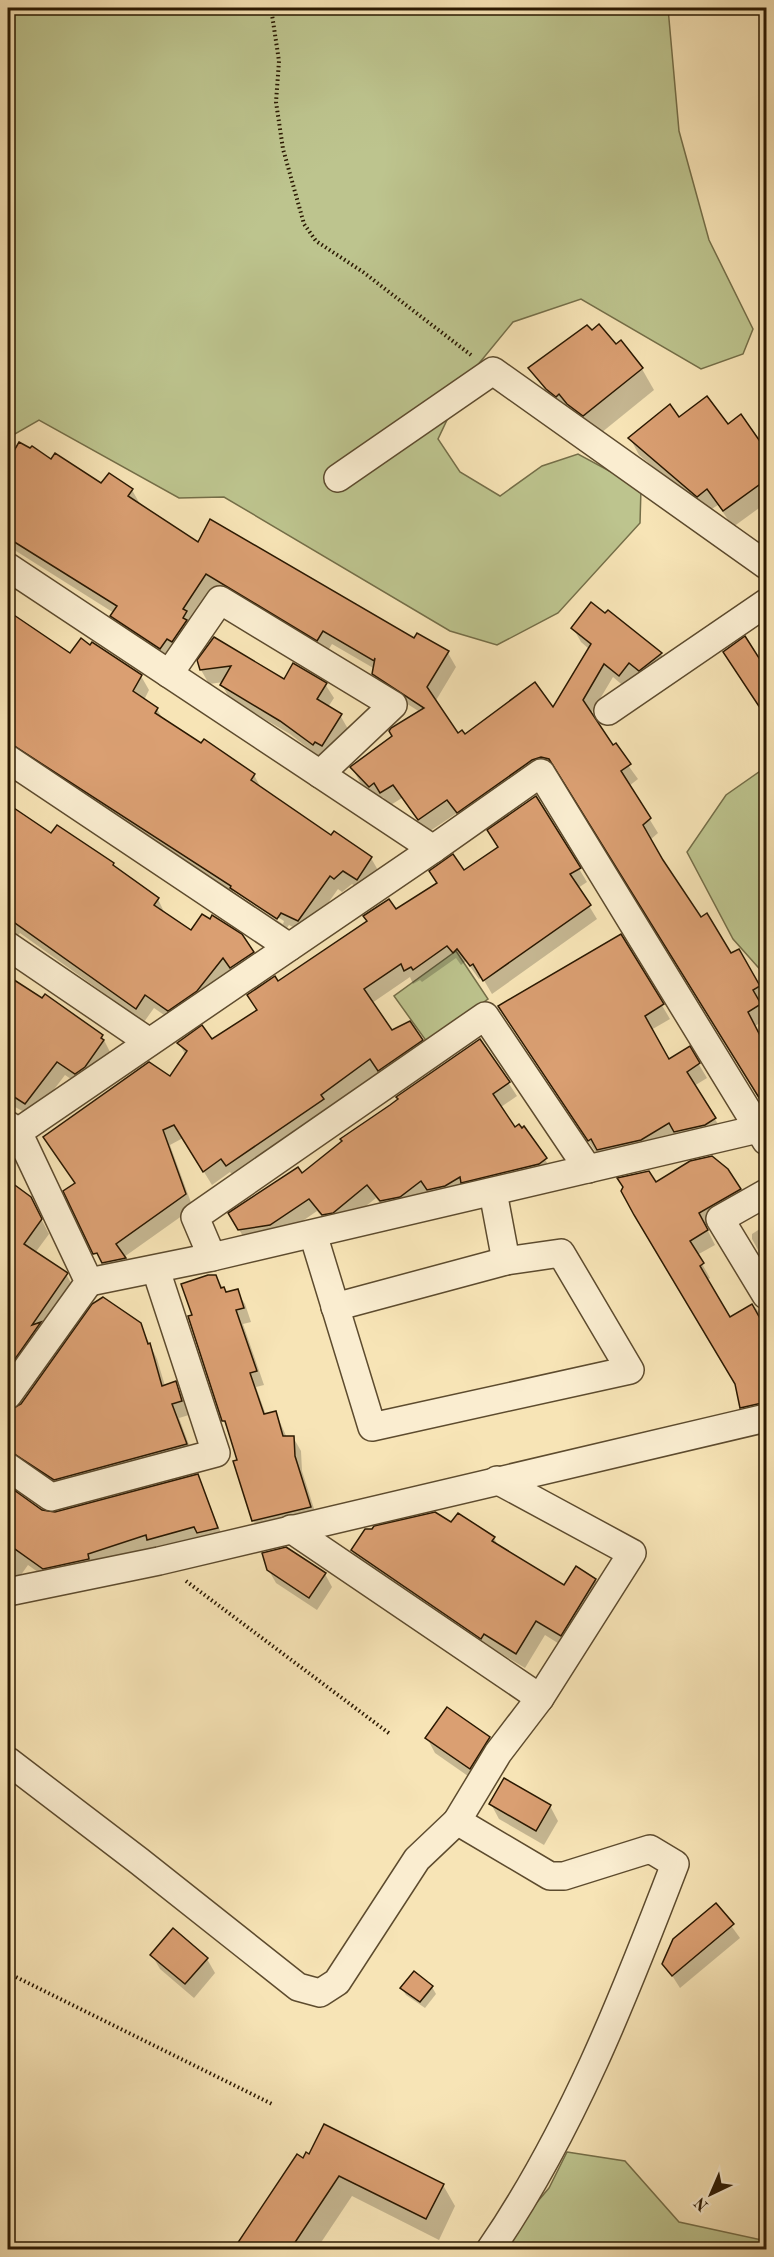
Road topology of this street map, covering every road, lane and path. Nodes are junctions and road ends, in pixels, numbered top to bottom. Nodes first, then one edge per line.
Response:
1 (271, 8) edge
2 (493, 371) junction
3 (338, 478) dead end
4 (766, 565) edge
5 (8, 567) edge
6 (766, 603) edge
7 (169, 674) junction
8 (608, 711) dead end
9 (8, 759) edge
10 (320, 774) junction
11 (434, 849) junction
12 (8, 946) edge
13 (289, 947) junction
14 (148, 1042) junction
15 (11, 1135) edge
16 (763, 1135) edge
17 (588, 1169) junction
18 (493, 1192) junction
19 (766, 1193) edge
20 (313, 1234) junction
21 (212, 1257) junction
22 (506, 1261) junction
23 (156, 1270) junction
24 (89, 1282) junction
25 (766, 1295) edge
26 (335, 1306) junction
27 (8, 1395) edge
28 (766, 1418) edge
29 (8, 1467) edge
30 (497, 1480) junction
31 (291, 1529) junction
32 (159, 1561) junction
33 (8, 1592) edge
34 (540, 1698) junction
35 (390, 1734) dead end
36 (8, 1761) edge
37 (457, 1821) junction
38 (8, 1973) edge
39 (274, 2106) dead end
40 (490, 2250) edge

1 - 2 path
2 - 3 street
2 - 4 street
5 - 7 street
6 - 8 street
7 - 10 street
7 - 10 street
9 - 13 street
10 - 11 street
11 - 13 street
11 - 16 street
12 - 14 street
13 - 14 street
14 - 15 street
15 - 24 street
16 - 17 street
17 - 18 street
17 - 21 street
18 - 20 street
18 - 22 street
19 - 25 street
20 - 21 street
20 - 26 street
21 - 23 street
22 - 26 street
22 - 26 street
23 - 24 street
23 - 29 street
24 - 27 street
28 - 30 street
30 - 31 street
30 - 34 street
31 - 32 street
31 - 34 street
32 - 33 street
32 - 35 path
34 - 37 street
36 - 37 street
37 - 40 street
38 - 39 path

